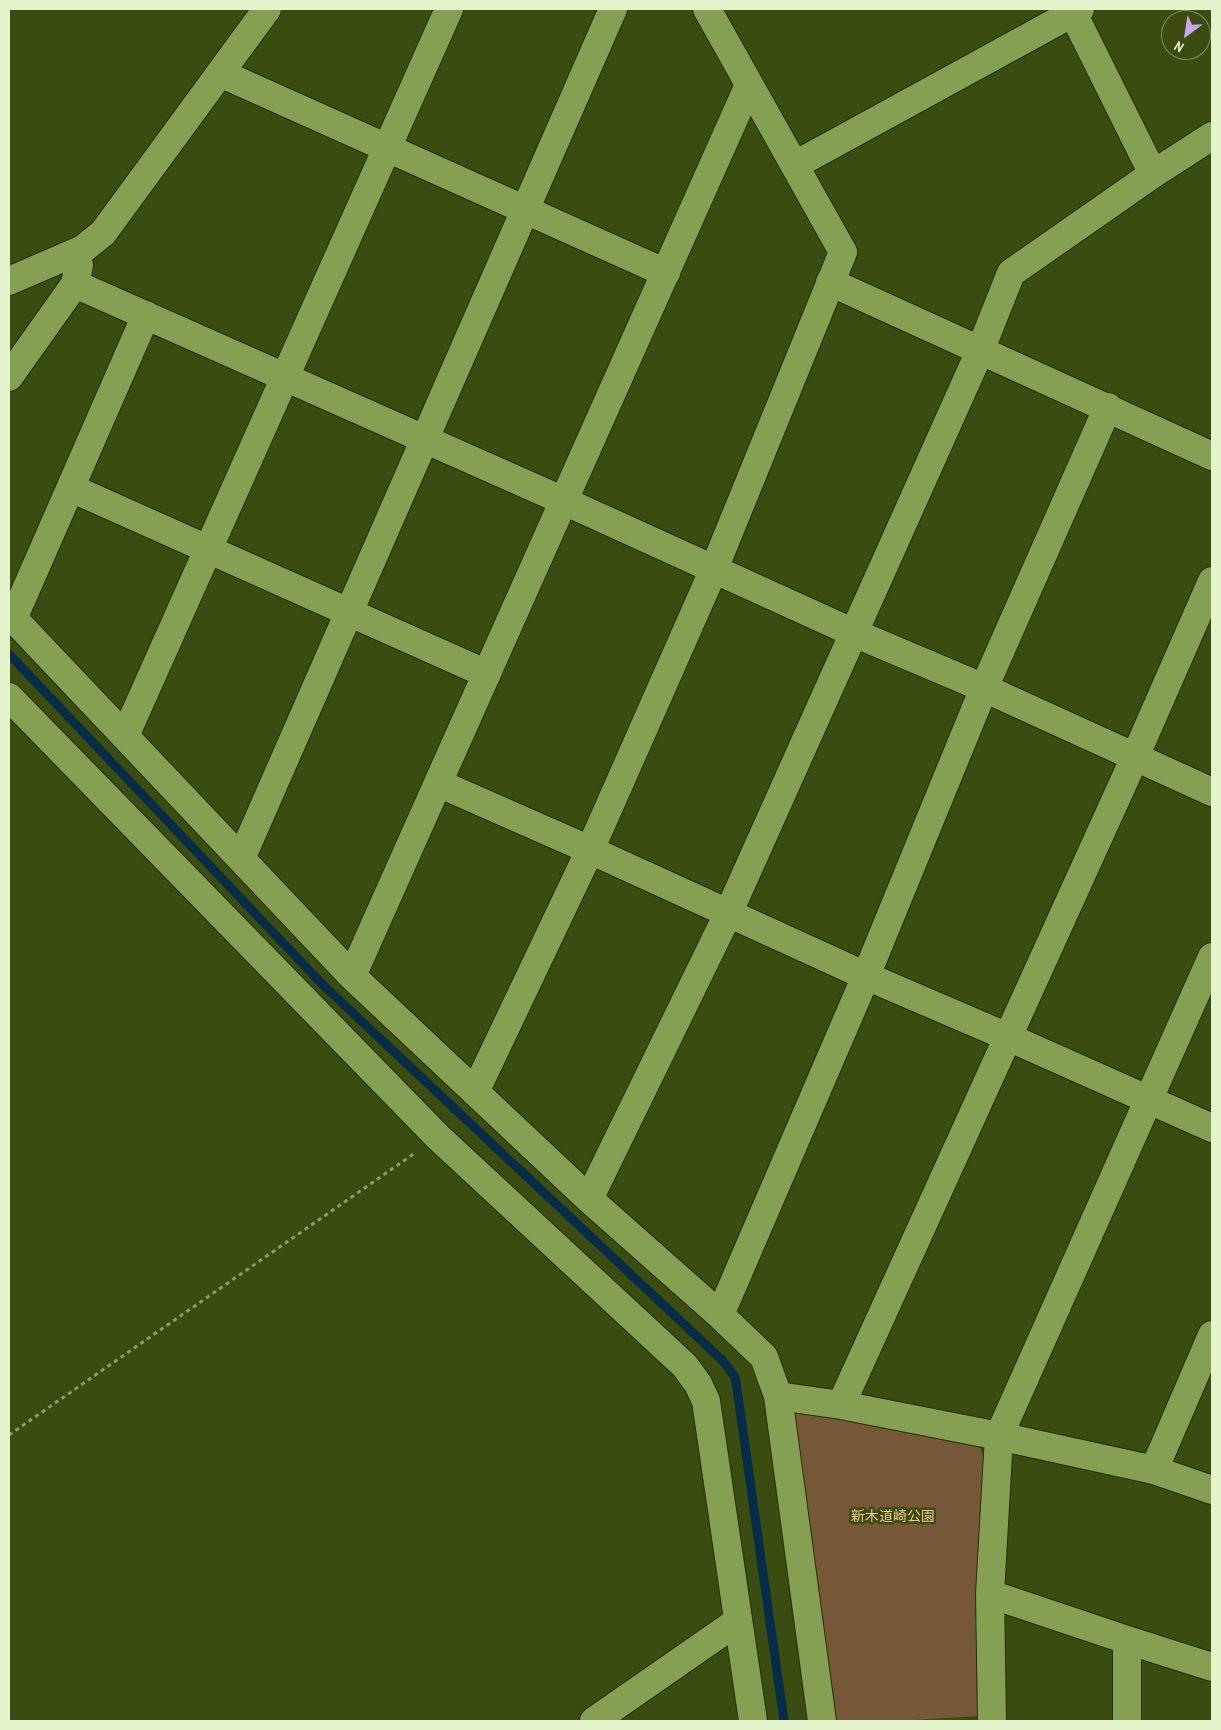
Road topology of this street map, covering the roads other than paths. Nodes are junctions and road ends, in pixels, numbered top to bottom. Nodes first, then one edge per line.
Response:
1 (267, 9) edge
2 (449, 9) edge
3 (613, 9) edge
4 (1075, 10) edge
5 (712, 11) edge
6 (220, 73) junction
7 (749, 85) junction
8 (1212, 136) edge
9 (387, 147) junction
10 (794, 165) junction
11 (1153, 174) junction
12 (525, 210) junction
13 (83, 249) junction
14 (666, 273) junction
15 (9, 281) edge
16 (830, 282) junction
17 (75, 284) junction
18 (146, 315) junction
19 (980, 350) junction
20 (284, 377) junction
21 (9, 378) edge
22 (1108, 407) junction
23 (424, 440) junction
24 (1212, 456) edge
25 (70, 488) junction
26 (564, 501) junction
27 (208, 550) junction
28 (714, 569) junction
29 (1212, 581) edge
30 (349, 613) junction
31 (11, 617) edge
32 (854, 633) junction
33 (487, 674) junction
34 (984, 688) junction
35 (9, 697) edge
36 (124, 736) junction
37 (1135, 757) junction
38 (438, 783) junction
39 (1212, 792) edge
40 (590, 850) junction
41 (241, 859) junction
42 (728, 914) junction
43 (1212, 957) edge
44 (352, 976) junction
45 (866, 976) junction
46 (1008, 1036) junction
47 (475, 1092) junction
48 (1148, 1100) junction
49 (1212, 1128) edge
50 (589, 1199) junction
51 (720, 1315) junction
52 (1212, 1335) edge
53 (778, 1396) junction
54 (841, 1405) junction
55 (999, 1436) junction
56 (1154, 1470) junction
57 (1212, 1490) edge
58 (990, 1594) junction
59 (738, 1621) junction
60 (1127, 1640) junction
61 (1212, 1667) edge
62 (594, 1721) edge
63 (753, 1721) edge
64 (822, 1721) edge
65 (992, 1721) edge
66 (1127, 1721) edge

1 - 6 street
2 - 9 street
3 - 12 street
4 - 10 street
4 - 11 street
5 - 7 street
6 - 9 street
6 - 13 street
7 - 10 street
7 - 14 street
8 - 11 street
9 - 12 street
9 - 20 street
10 - 16 street
11 - 19 street
12 - 14 street
12 - 23 street
13 - 15 street
13 - 17 street
14 - 26 street
16 - 19 street
16 - 28 street
17 - 18 street
17 - 21 street
18 - 20 street
18 - 25 street
19 - 22 street
19 - 32 street
20 - 23 street
20 - 27 street
22 - 24 street
22 - 34 street
23 - 26 street
23 - 30 street
25 - 27 street
25 - 31 street
26 - 28 street
26 - 33 street
27 - 30 street
27 - 36 street
28 - 32 street
28 - 40 street
29 - 37 street
30 - 33 street
30 - 41 street
31 - 36 street
32 - 34 street
32 - 42 street
33 - 38 street
34 - 37 street
34 - 45 street
35 - 59 street
36 - 41 street
37 - 39 street
37 - 46 street
38 - 40 street
38 - 44 street
40 - 42 street
40 - 47 street
41 - 44 street
42 - 45 street
42 - 50 street
43 - 48 street
44 - 47 street
45 - 46 street
45 - 51 street
46 - 48 street
46 - 54 street
47 - 50 street
48 - 49 street
48 - 55 street
50 - 51 street
51 - 53 street
52 - 56 street
53 - 54 street
53 - 64 street
54 - 55 street
55 - 56 street
55 - 58 street
56 - 57 street
58 - 60 street
58 - 65 street
59 - 62 street
59 - 63 street
60 - 61 street
60 - 66 street

